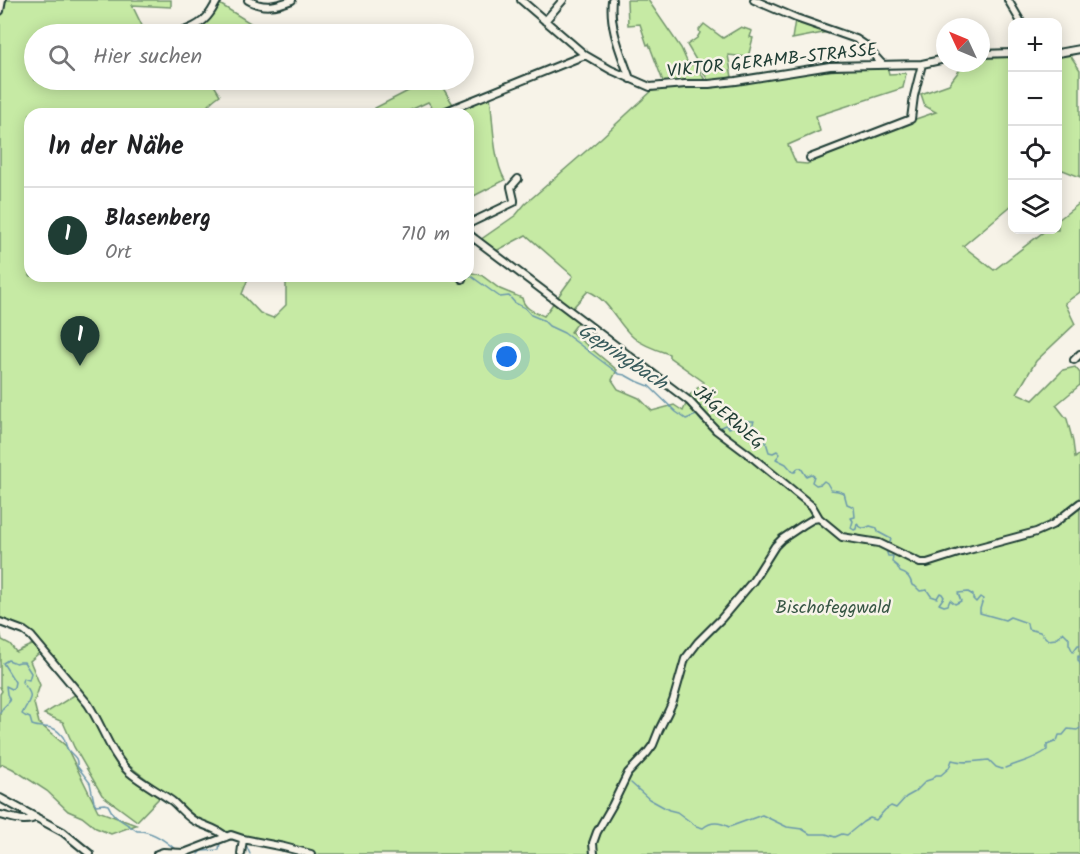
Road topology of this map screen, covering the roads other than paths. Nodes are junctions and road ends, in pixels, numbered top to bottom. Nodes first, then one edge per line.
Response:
1 (2, 0) edge
2 (218, 0) edge
3 (248, 0) edge
4 (292, 0) edge
5 (521, 0) edge
6 (563, 0) edge
7 (612, 0) edge
8 (754, 0) edge
9 (1008, 0) edge
10 (0, 11) edge
11 (1019, 18) edge
12 (545, 21) junction
13 (198, 24) edge
14 (1080, 49) edge
15 (1062, 52) edge
16 (1008, 53) edge
17 (585, 54) junction
18 (990, 54) edge
19 (936, 61) edge
20 (883, 64) junction
21 (922, 64) junction
22 (630, 79) junction
23 (454, 108) edge
24 (810, 158) dead end
25 (518, 179) dead end
26 (474, 221) edge
27 (474, 237) edge
28 (1080, 354) edge
29 (1074, 360) dead end
30 (1080, 503) edge
31 (819, 518) junction
32 (0, 622) edge
33 (0, 798) edge
34 (0, 815) edge
35 (36, 818) junction
36 (226, 837) junction
37 (243, 839) junction
38 (90, 854) edge
39 (157, 854) edge
40 (177, 854) edge
41 (240, 854) edge
42 (311, 854) edge
43 (594, 854) edge

1 - 10 street
2 - 13 street
3 - 4 street
5 - 12 street, VIKTOR GERAMB-STRASSE
6 - 12 street
7 - 22 street
8 - 20 street
9 - 11 street
12 - 17 street, VIKTOR GERAMB-STRASSE
14 - 15 street
16 - 18 street
17 - 22 street, VIKTOR GERAMB-STRASSE
17 - 23 street
19 - 21 street, VIKTOR GERAMB-STRASSE
20 - 21 street, VIKTOR GERAMB-STRASSE
20 - 22 street, VIKTOR GERAMB-STRASSE
21 - 24 street
25 - 26 street
27 - 31 street, JÄGERWEG
28 - 29 street
30 - 31 street, JÄGERWEG
31 - 43 street
32 - 36 street
33 - 35 street
34 - 35 street
35 - 38 street
36 - 37 street
36 - 40 street
37 - 41 street
37 - 42 street
39 - 40 street

